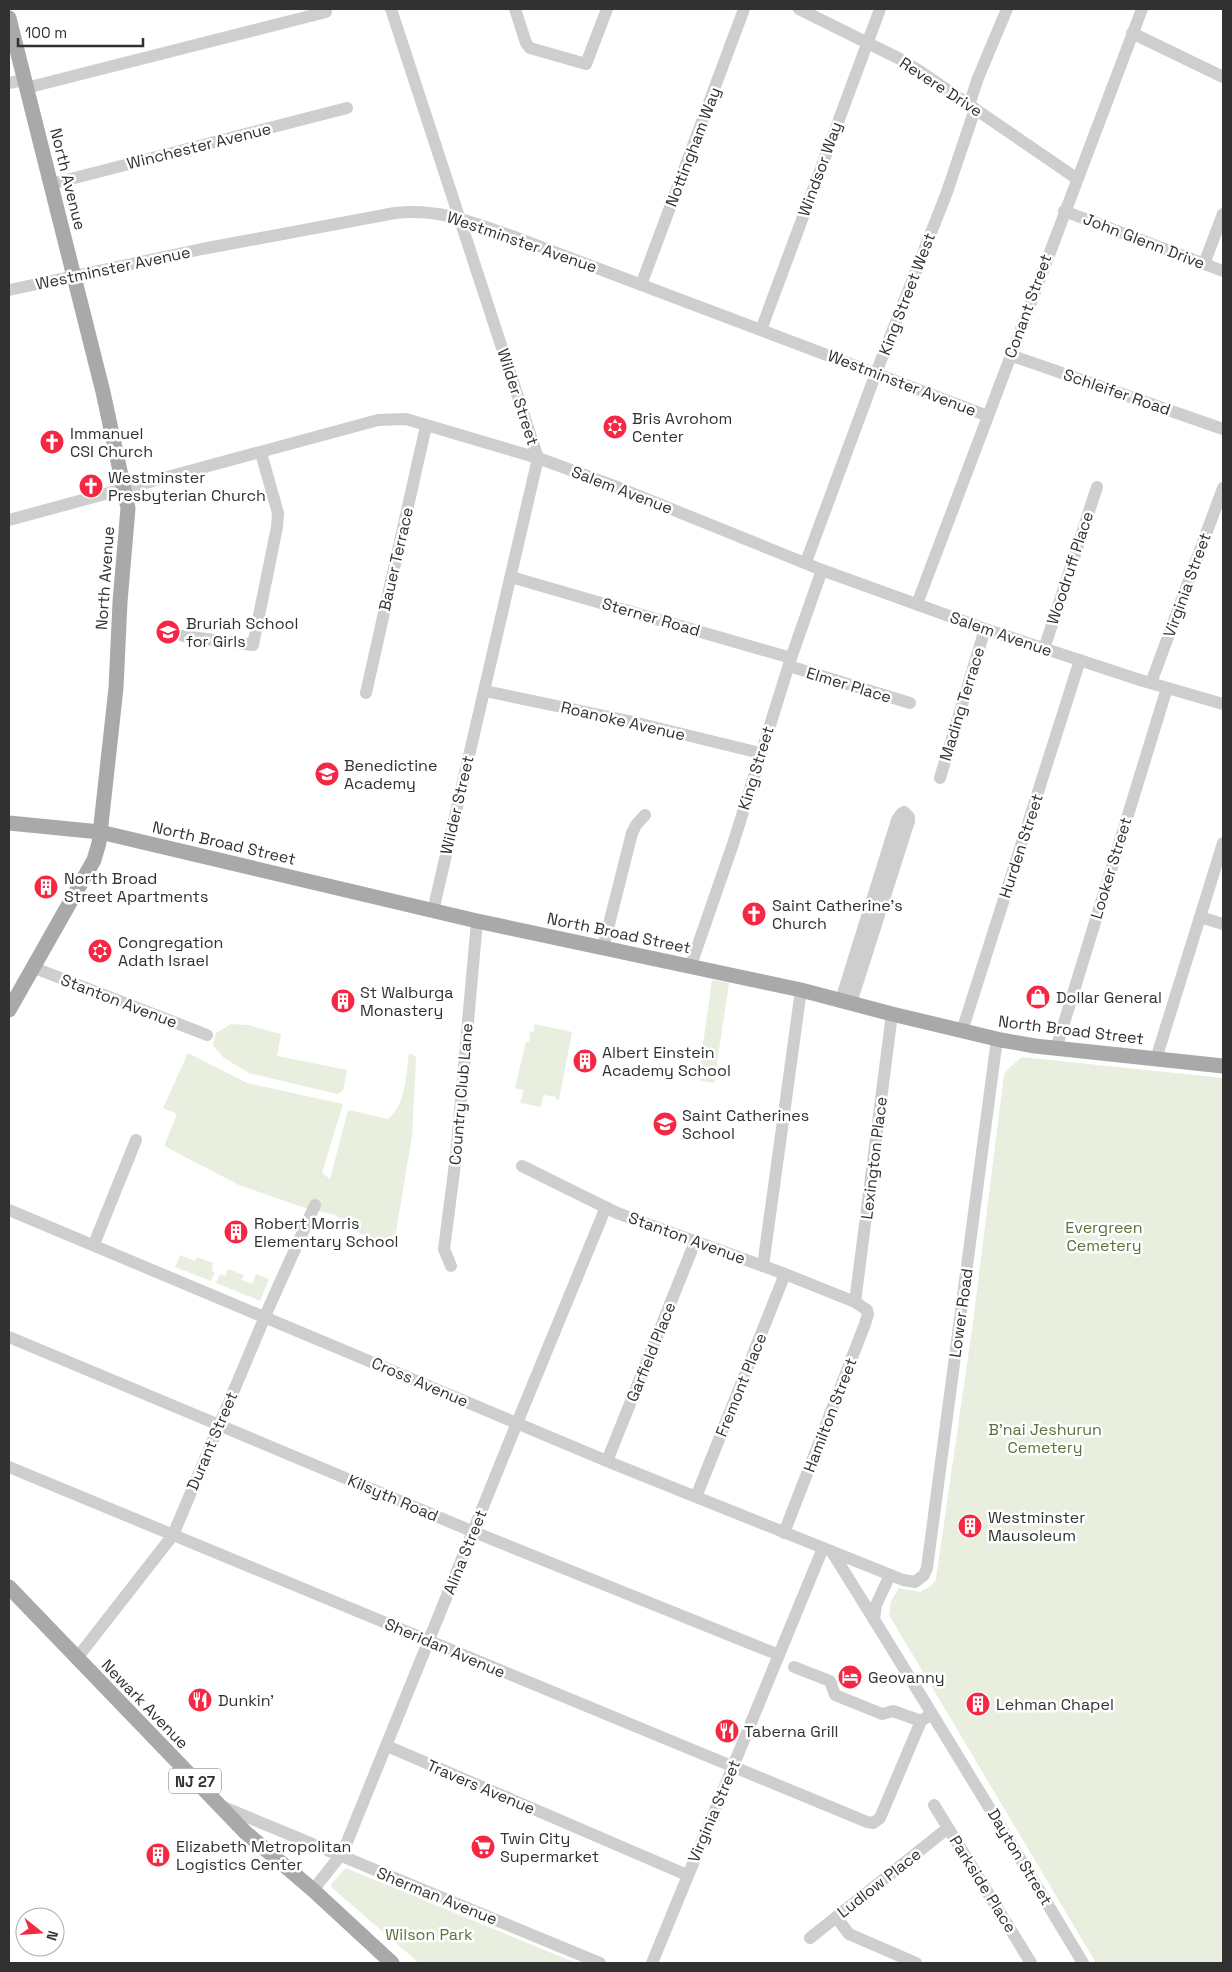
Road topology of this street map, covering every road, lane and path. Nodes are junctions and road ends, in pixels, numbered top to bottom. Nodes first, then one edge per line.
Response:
1 (391, 9) edge
2 (515, 9) edge
3 (607, 9) edge
4 (744, 9) edge
5 (799, 9) edge
6 (880, 9) edge
7 (1007, 9) edge
8 (1142, 9) edge
9 (326, 12) dead end
10 (9, 18) edge
11 (1132, 33) junction
12 (866, 43) junction
13 (1223, 77) edge
14 (9, 83) edge
15 (25, 84) junction
16 (972, 107) junction
17 (347, 108) dead end
18 (1076, 178) junction
19 (52, 184) junction
20 (1064, 211) junction
21 (1223, 214) edge
22 (459, 218) junction
23 (1204, 264) junction
24 (1223, 271) edge
25 (75, 277) junction
26 (641, 285) junction
27 (9, 290) edge
28 (761, 330) junction
29 (1010, 355) junction
30 (876, 373) junction
31 (988, 416) junction
32 (426, 426) junction
33 (1223, 429) edge
34 (261, 453) junction
35 (538, 458) junction
36 (1097, 487) dead end
37 (1223, 488) edge
38 (124, 489) junction
39 (9, 520) edge
40 (806, 562) junction
41 (822, 570) junction
42 (511, 577) junction
43 (917, 604) junction
44 (985, 629) junction
45 (183, 636) dead end
46 (1044, 649) junction
47 (1080, 660) junction
48 (790, 662) junction
49 (1151, 683) junction
50 (1167, 688) junction
51 (484, 691) junction
52 (366, 693) dead end
53 (910, 703) dead end
54 (1223, 704) edge
55 (760, 753) junction
56 (940, 778) dead end
57 (645, 815) dead end
58 (9, 823) edge
59 (100, 832) junction
60 (1223, 843) edge
61 (887, 873) dead end
62 (433, 911) junction
63 (1200, 917) junction
64 (477, 921) junction
65 (1223, 924) edge
66 (603, 948) junction
67 (691, 966) junction
68 (32, 967) junction
69 (801, 990) junction
70 (846, 1002) junction
71 (9, 1010) edge
72 (892, 1014) junction
73 (962, 1031) junction
74 (207, 1035) dead end
75 (997, 1039) junction
76 (1056, 1048) junction
77 (1156, 1059) junction
78 (1223, 1066) edge
79 (136, 1140) dead end
80 (522, 1166) dead end
81 (315, 1205) dead end
82 (606, 1207) junction
83 (9, 1210) edge
84 (695, 1242) junction
85 (94, 1244) junction
86 (451, 1266) dead end
87 (763, 1266) junction
88 (785, 1274) junction
89 (855, 1302) junction
90 (265, 1316) junction
91 (9, 1336) edge
92 (517, 1422) junction
93 (218, 1426) junction
94 (607, 1461) junction
95 (9, 1467) edge
96 (696, 1497) junction
97 (474, 1532) junction
98 (784, 1532) junction
99 (173, 1534) junction
100 (828, 1550) junction
101 (890, 1575) junction
102 (915, 1582) joint
103 (9, 1587) edge
104 (874, 1620) junction
105 (428, 1641) junction
106 (779, 1655) junction
107 (77, 1658) junction
108 (794, 1667) dead end
109 (926, 1718) junction
110 (386, 1746) junction
111 (733, 1766) junction
112 (934, 1805) dead end
113 (220, 1806) junction
114 (948, 1828) junction
115 (340, 1856) junction
116 (687, 1875) junction
117 (313, 1890) junction
118 (836, 1917) junction
119 (810, 1938) dead end
120 (392, 1963) edge
121 (600, 1963) edge
122 (652, 1963) edge
123 (916, 1963) edge
124 (1031, 1963) edge
125 (1083, 1963) edge

1 - 22 street, Wilder Street
2 - 3 street
4 - 26 street, Nottingham Way
5 - 12 street, Revere Drive
6 - 12 street, Windsor Way
7 - 16 street, King Street West
8 - 11 street, Conant Street
9 - 15 street
10 - 15 main road, North Avenue
11 - 13 street
11 - 18 street, Conant Street
12 - 16 street, Revere Drive
12 - 28 street, Windsor Way
14 - 15 street
15 - 19 main road, North Avenue
16 - 18 street, Revere Drive
16 - 30 street, King Street West
17 - 19 street, Winchester Avenue
18 - 20 street, Conant Street
19 - 25 main road, North Avenue
20 - 23 street, John Glenn Drive
20 - 29 street, Conant Street
21 - 23 street
22 - 25 street, Westminster Avenue
22 - 26 street, Westminster Avenue
22 - 35 street, Wilder Street
23 - 24 street, John Glenn Drive
25 - 27 street, Westminster Avenue
25 - 38 main road, North Avenue
26 - 28 street, Westminster Avenue
28 - 30 street, Westminster Avenue
29 - 31 street, Conant Street
29 - 33 street, Schleifer Road
30 - 31 street, Westminster Avenue
30 - 40 street, King Street West
31 - 43 street, Conant Street
32 - 34 street, Salem Avenue
32 - 35 street, Salem Avenue
32 - 52 street, Bauer Terrace
34 - 38 street, Salem Avenue
34 - 45 street
35 - 40 street, Salem Avenue
35 - 42 street, Wilder Street
36 - 46 street, Woodruff Place
37 - 49 street, Virginia Street
38 - 39 street, Salem Avenue
38 - 59 main road, North Avenue
40 - 41 street, Salem Avenue
41 - 43 street, Salem Avenue
41 - 48 street, King Street
42 - 48 street, Sterner Road
42 - 51 street, Wilder Street
43 - 44 street, Salem Avenue
44 - 46 street, Salem Avenue
44 - 56 street, Mading Terrace
46 - 47 street, Salem Avenue
47 - 49 street, Salem Avenue
47 - 73 street, Hurden Street
48 - 53 street, Elmer Place
48 - 55 street, King Street
49 - 50 street, Salem Avenue
50 - 54 street, Salem Avenue
50 - 76 street, Looker Street
51 - 55 street, Roanoke Avenue
51 - 62 street, Wilder Street
55 - 67 street, King Street
57 - 66 street
58 - 59 main road, North Broad Street
59 - 62 main road, North Broad Street
59 - 68 main road, North Avenue
60 - 63 street
61 - 70 street
62 - 64 main road, North Broad Street
63 - 65 street
63 - 77 street
64 - 66 main road, North Broad Street
64 - 86 street, Country Club Lane
66 - 67 main road, North Broad Street
67 - 69 main road, North Broad Street
68 - 71 main road, North Avenue
68 - 74 street, Stanton Avenue
69 - 70 main road, North Broad Street
69 - 87 street
70 - 72 main road, North Broad Street
72 - 73 main road, North Broad Street
72 - 89 street, Lexington Place
73 - 75 main road, North Broad Street
75 - 76 main road, North Broad Street
75 - 102 street, Lower Road
76 - 77 main road, North Broad Street
77 - 78 main road, North Broad Street
79 - 85 street
80 - 82 street, Stanton Avenue
81 - 90 street, Durant Street
82 - 84 street, Stanton Avenue
82 - 92 street, Alina Street
83 - 85 street, Cross Avenue
84 - 87 street, Stanton Avenue
84 - 94 street, Garfield Place
85 - 90 street, Cross Avenue
87 - 88 street, Stanton Avenue
88 - 89 street, Stanton Avenue
88 - 96 street, Fremont Place
89 - 98 street, Hamilton Street
90 - 92 street, Cross Avenue
90 - 93 street, Durant Street
91 - 93 street, Kilsyth Road
92 - 94 street, Cross Avenue
92 - 97 street, Alina Street
93 - 97 street, Kilsyth Road
93 - 99 street, Durant Street
94 - 96 street, Cross Avenue
95 - 99 street, Sheridan Avenue
96 - 98 street, Cross Avenue
97 - 105 street, Alina Street
97 - 106 street, Kilsyth Road
98 - 100 street, Cross Avenue
99 - 105 street, Sheridan Avenue
99 - 107 street, Durant Street
100 - 101 street, Cross Avenue
100 - 104 street
100 - 106 street, Virginia Street
101 - 102 street, Cross Avenue
101 - 104 street
103 - 107 main road, Newark Avenue / NJ 27
104 - 109 street
105 - 110 street, Alina Street
105 - 111 street, Sheridan Avenue
106 - 111 street, Virginia Street
107 - 113 main road, Newark Avenue / NJ 27
108 - 109 street
109 - 111 street, Sheridan Avenue
109 - 125 street, Dayton Street
110 - 115 street, Alina Street
110 - 116 street, Travers Avenue
111 - 116 street, Virginia Street
112 - 114 street, Parkside Place
113 - 115 street, Sherman Avenue
113 - 117 main road, Newark Avenue / NJ 27
114 - 118 street, Ludlow Place
114 - 124 street, Parkside Place
115 - 117 street, Alina Street
115 - 121 street, Sherman Avenue
116 - 122 street, Virginia Street
117 - 120 main road, Newark Avenue / NJ 27
118 - 119 street, Ludlow Place
118 - 123 street

